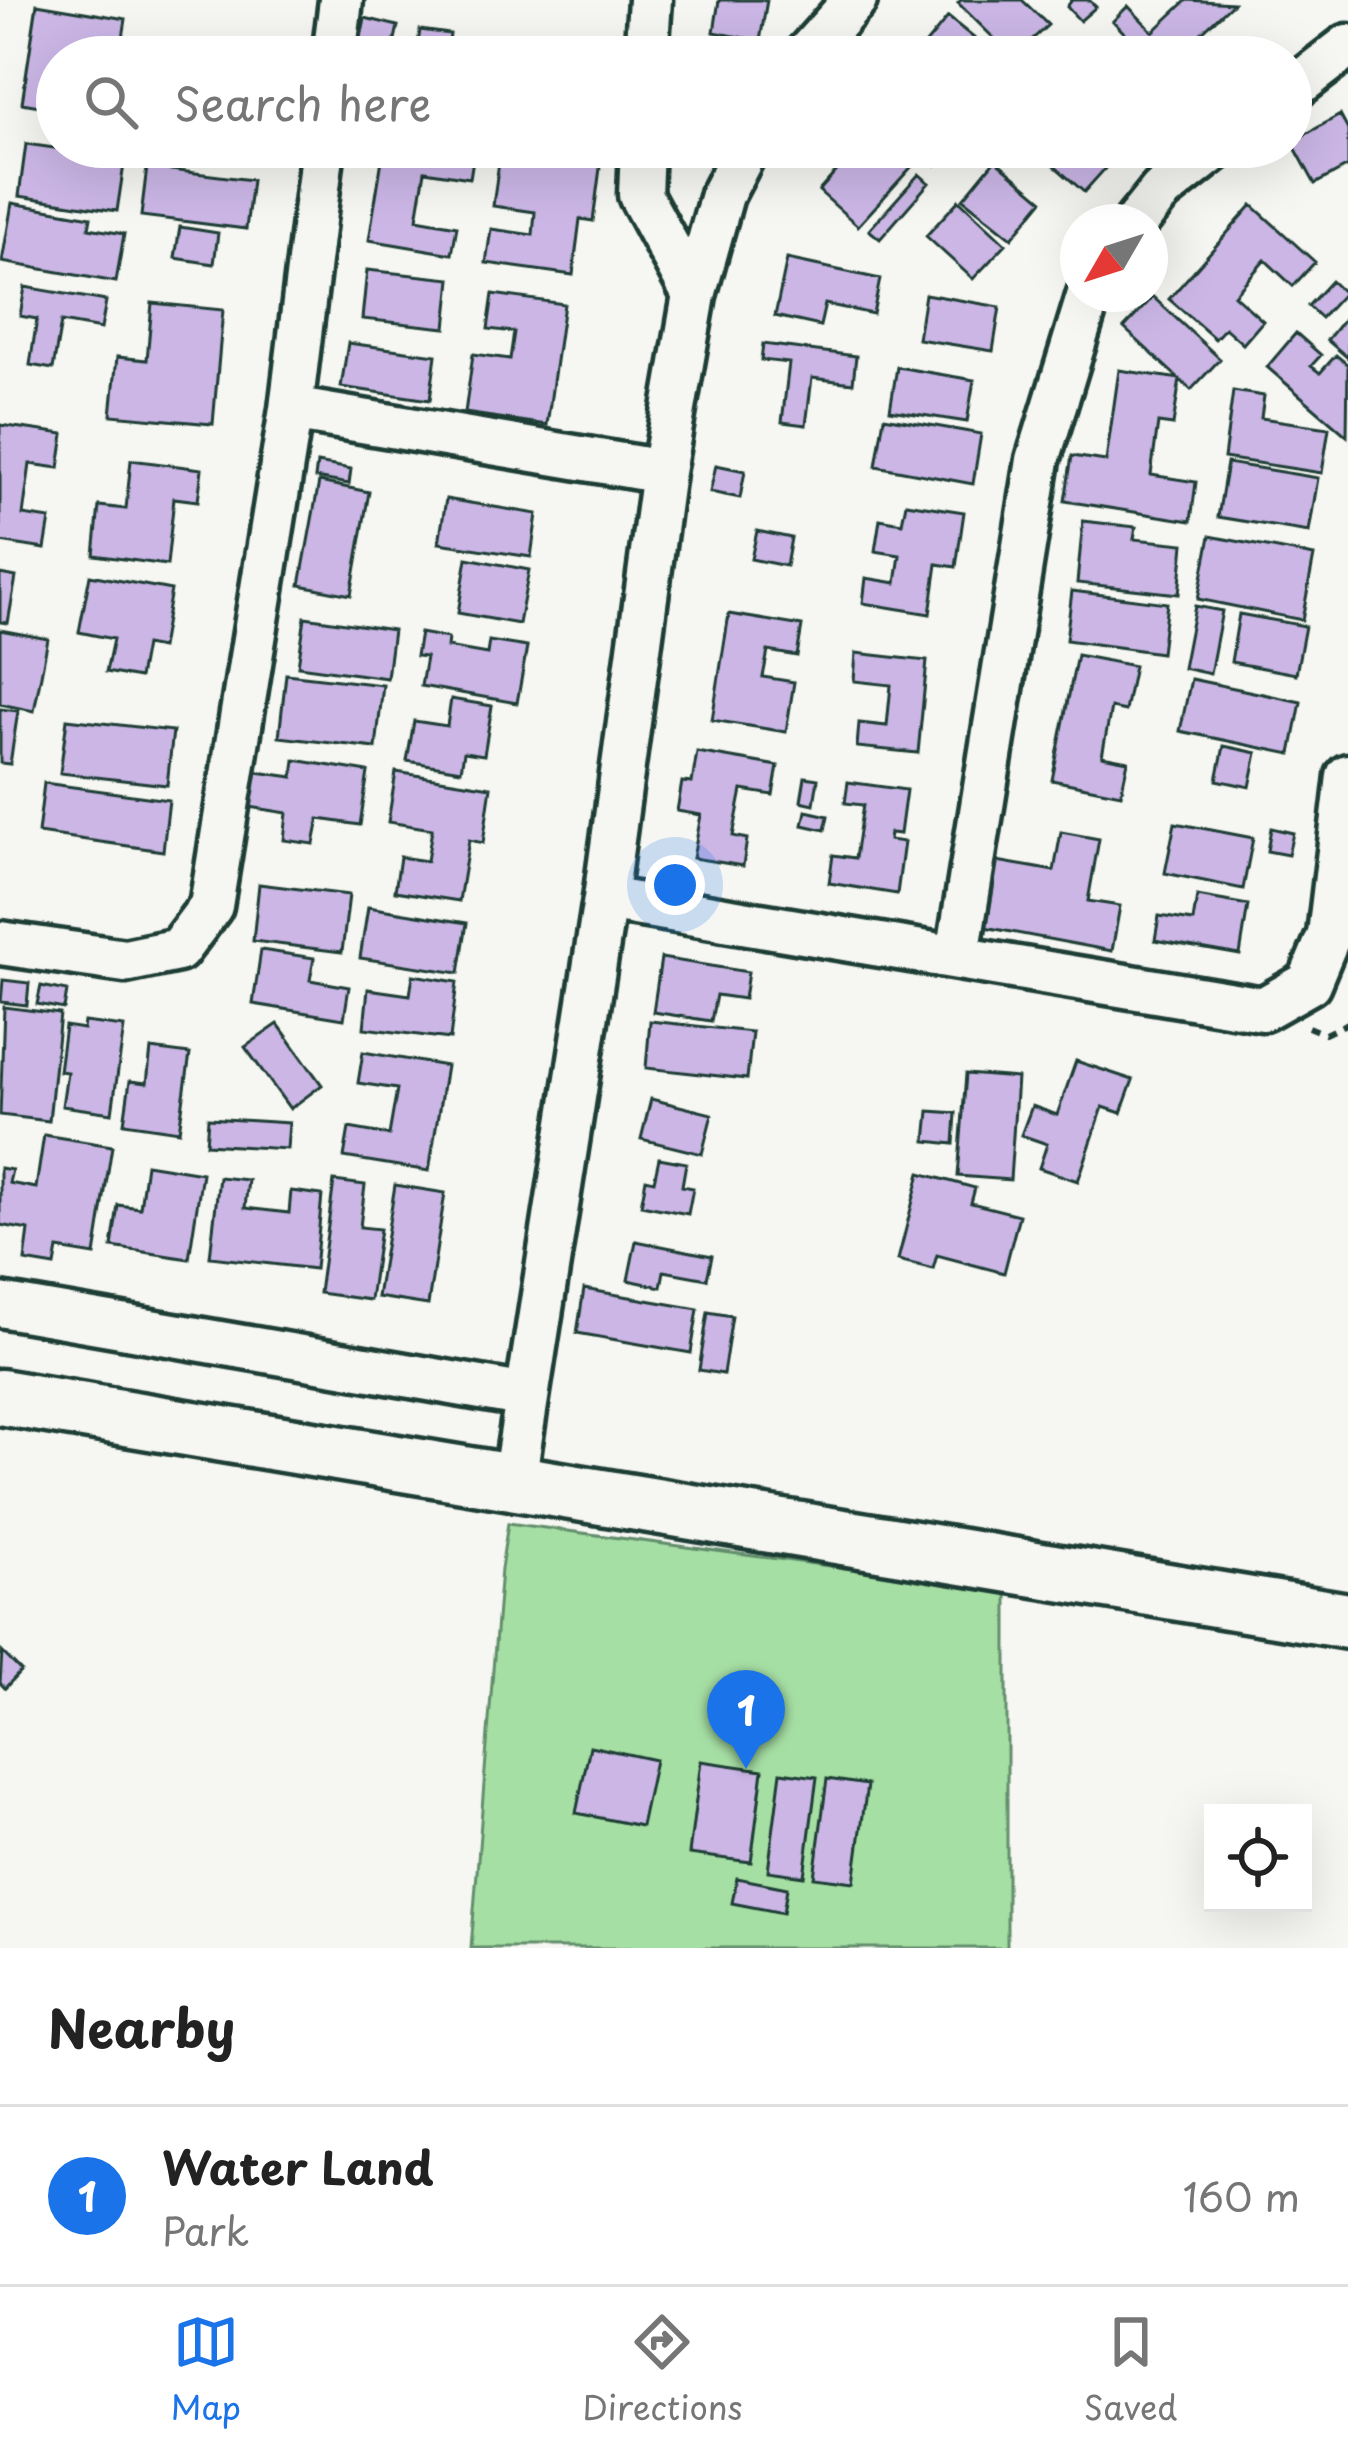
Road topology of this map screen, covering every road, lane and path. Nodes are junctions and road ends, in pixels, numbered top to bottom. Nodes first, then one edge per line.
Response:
1 (341, 0) edge
2 (650, 0) edge
3 (855, 0) edge
4 (337, 36) edge
5 (647, 36) edge
6 (823, 36) edge
7 (1348, 46) edge
8 (1312, 74) edge
9 (320, 168) edge
10 (641, 168) edge
11 (736, 168) edge
12 (1190, 168) edge
13 (1151, 204) edge
14 (694, 296) junction
15 (1083, 312) edge
16 (291, 410) junction
17 (663, 472) junction
18 (1348, 776) edge
19 (604, 899) junction
20 (0, 943) edge
21 (958, 955) junction
22 (0, 1305) edge
23 (527, 1396) junction
24 (0, 1397) edge
25 (514, 1481) junction
26 (1348, 1621) edge

1 - 4 street
2 - 5 street
3 - 6 street
7 - 8 street
9 - 16 street
10 - 14 street
11 - 14 street
12 - 13 street
14 - 17 street
15 - 21 street
16 - 17 street
16 - 20 street
17 - 19 street
18 - 21 street
19 - 21 street
19 - 23 street
22 - 23 street
23 - 25 street
24 - 25 street
25 - 26 street

